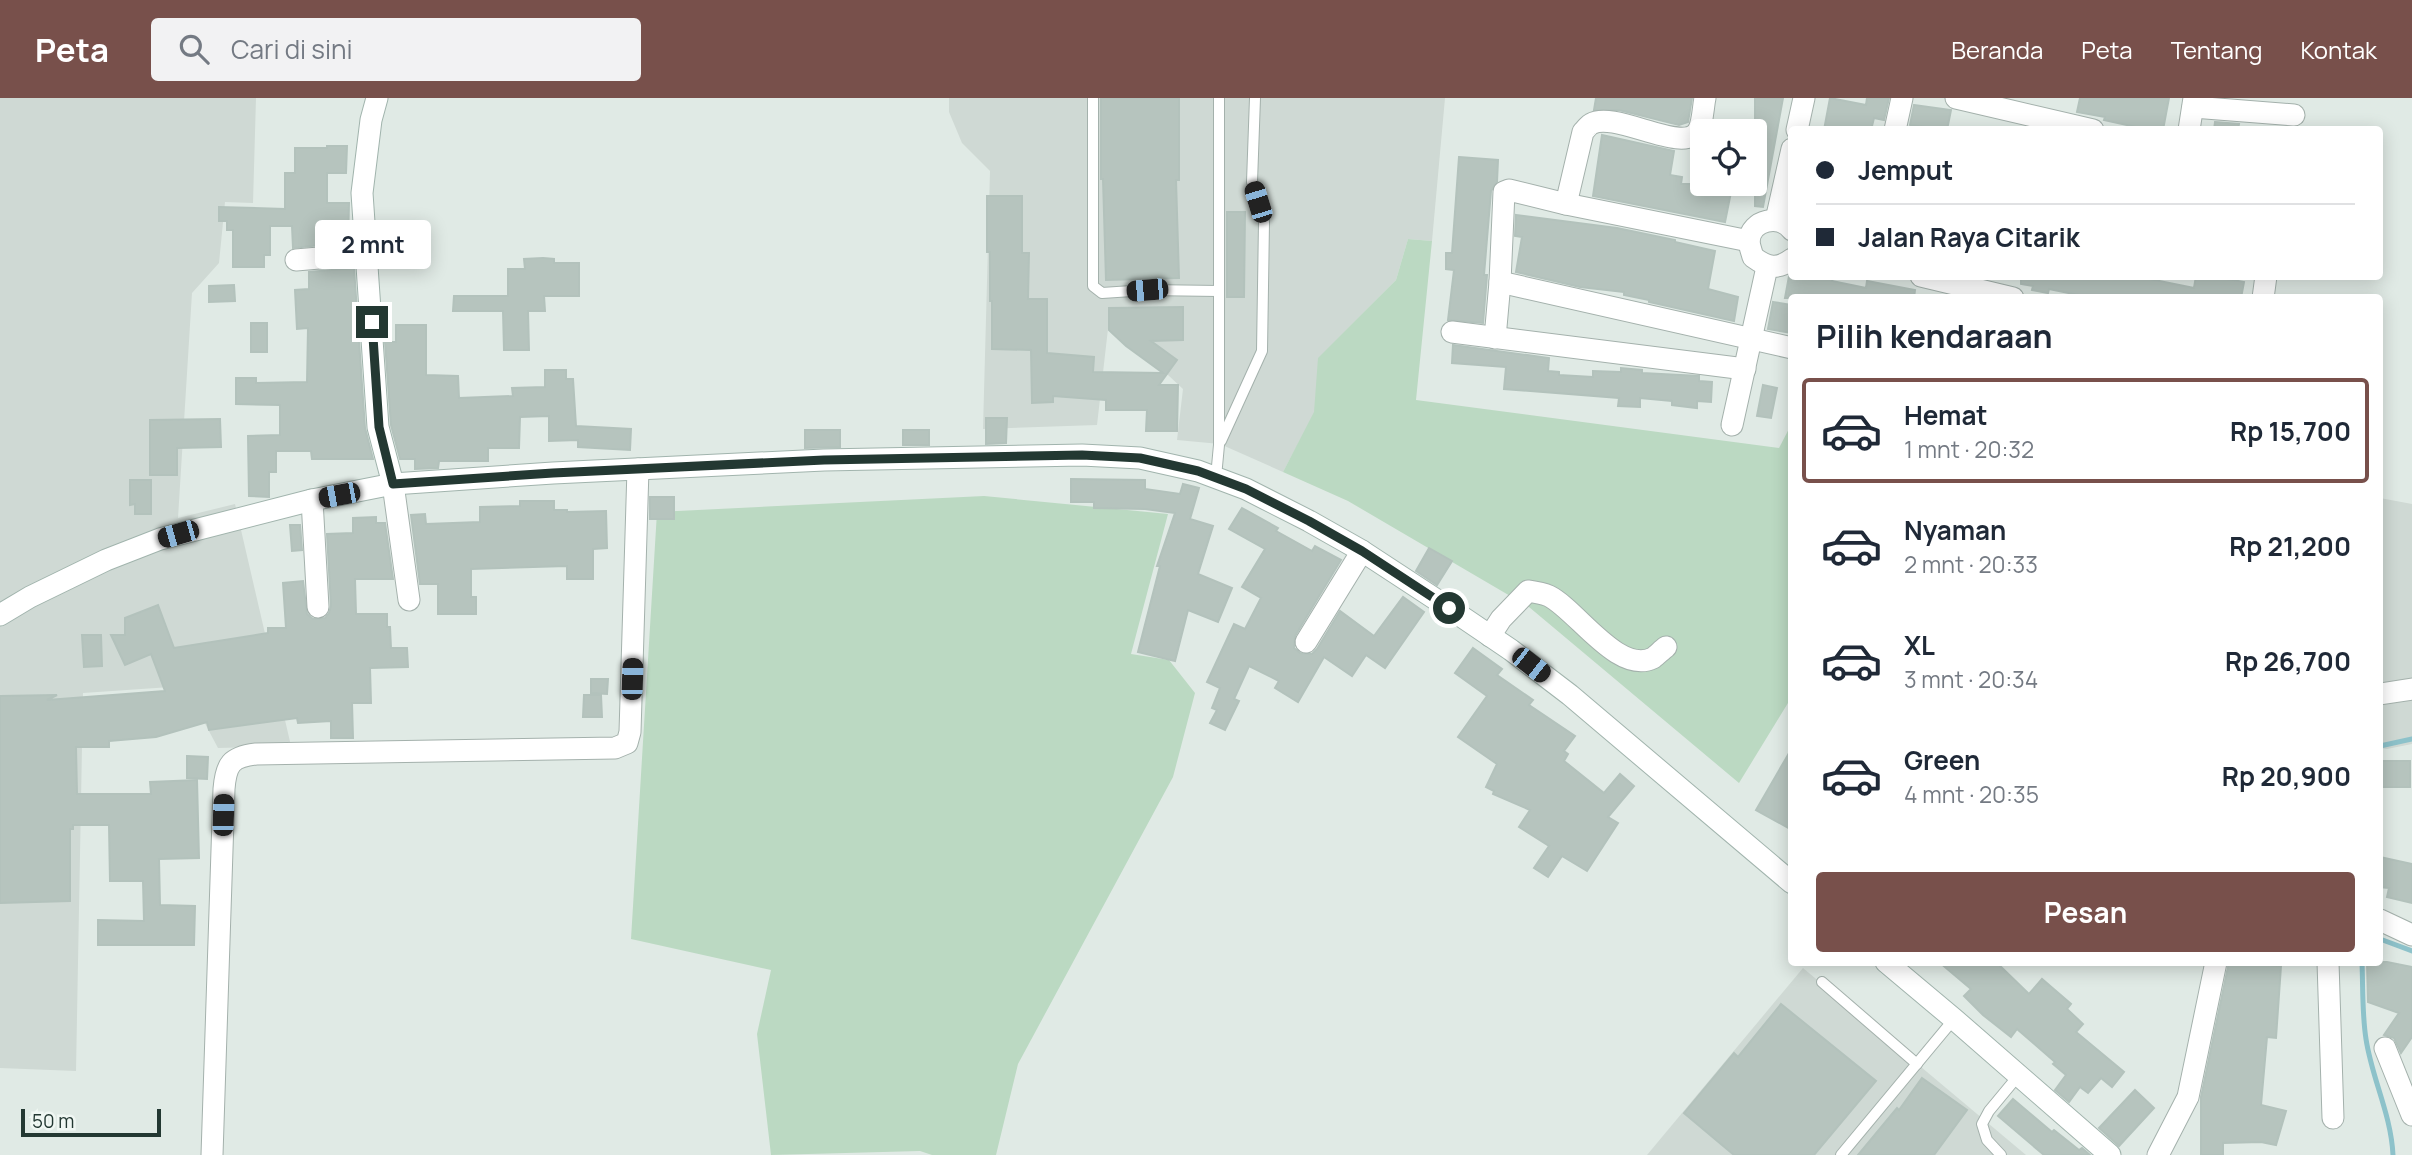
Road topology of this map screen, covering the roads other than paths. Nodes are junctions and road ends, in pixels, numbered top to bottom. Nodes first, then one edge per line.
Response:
1 (377, 98) edge
2 (1093, 98) edge
3 (1219, 98) edge
4 (1255, 98) edge
5 (1705, 98) edge
6 (1804, 98) edge
7 (1902, 98) edge
8 (1956, 98) edge
9 (2194, 102) edge
10 (2294, 114) edge
11 (1798, 126) edge
12 (1896, 126) edge
13 (2075, 126) edge
14 (2190, 126) edge
15 (1788, 187) edge
16 (1566, 204) junction
17 (1784, 225) edge
18 (1749, 241) junction
19 (365, 254) junction
20 (296, 260) dead end
21 (1788, 262) edge
22 (1767, 267) junction
23 (1938, 280) edge
24 (1500, 282) junction
25 (1219, 291) junction
26 (1995, 294) edge
27 (1452, 332) dead end
28 (1494, 338) junction
29 (1752, 339) junction
30 (1788, 347) edge
31 (1745, 369) junction
32 (1732, 425) dead end
33 (1219, 445) junction
34 (638, 469) junction
35 (1216, 477) junction
36 (393, 484) junction
37 (312, 500) junction
38 (1362, 551) junction
39 (409, 600) dead end
40 (318, 607) dead end
41 (0, 615) edge
42 (1490, 636) junction
43 (1307, 642) dead end
44 (1665, 647) dead end
45 (2412, 690) edge
46 (2383, 694) edge
47 (1788, 880) edge
48 (2383, 921) edge
49 (2412, 934) edge
50 (1891, 966) edge
51 (2215, 966) edge
52 (2328, 966) edge
53 (1822, 982) dead end
54 (1954, 1018) junction
55 (2385, 1048) dead end
56 (1917, 1064) junction
57 (2018, 1076) junction
58 (2412, 1115) edge
59 (2333, 1118) dead end
60 (212, 1155) edge
61 (1841, 1155) edge
62 (2001, 1155) edge
63 (2110, 1155) edge
64 (2158, 1155) edge

1 - 19 street
2 - 25 lane
3 - 25 lane
4 - 33 lane
5 - 16 street
6 - 11 street
7 - 12 street
8 - 13 street
9 - 10 street
9 - 14 street
15 - 17 street
16 - 18 street
16 - 24 street
17 - 18 street
18 - 22 street
19 - 20 street
19 - 36 street
21 - 22 street
22 - 29 street
23 - 26 street
24 - 28 street
24 - 29 street
25 - 33 lane
27 - 28 street
28 - 31 street
29 - 30 street
29 - 31 street
31 - 32 street
33 - 35 lane
34 - 35 street
34 - 36 street
34 - 60 street
35 - 38 street
36 - 37 street
36 - 39 street
37 - 40 street
37 - 41 street
38 - 42 street
38 - 43 street
42 - 44 street
42 - 47 street
45 - 46 street
48 - 49 street
50 - 54 street
51 - 64 street
52 - 59 street
53 - 56 lane
54 - 56 lane
54 - 57 street
55 - 58 street
56 - 61 lane
57 - 62 lane
57 - 63 street

